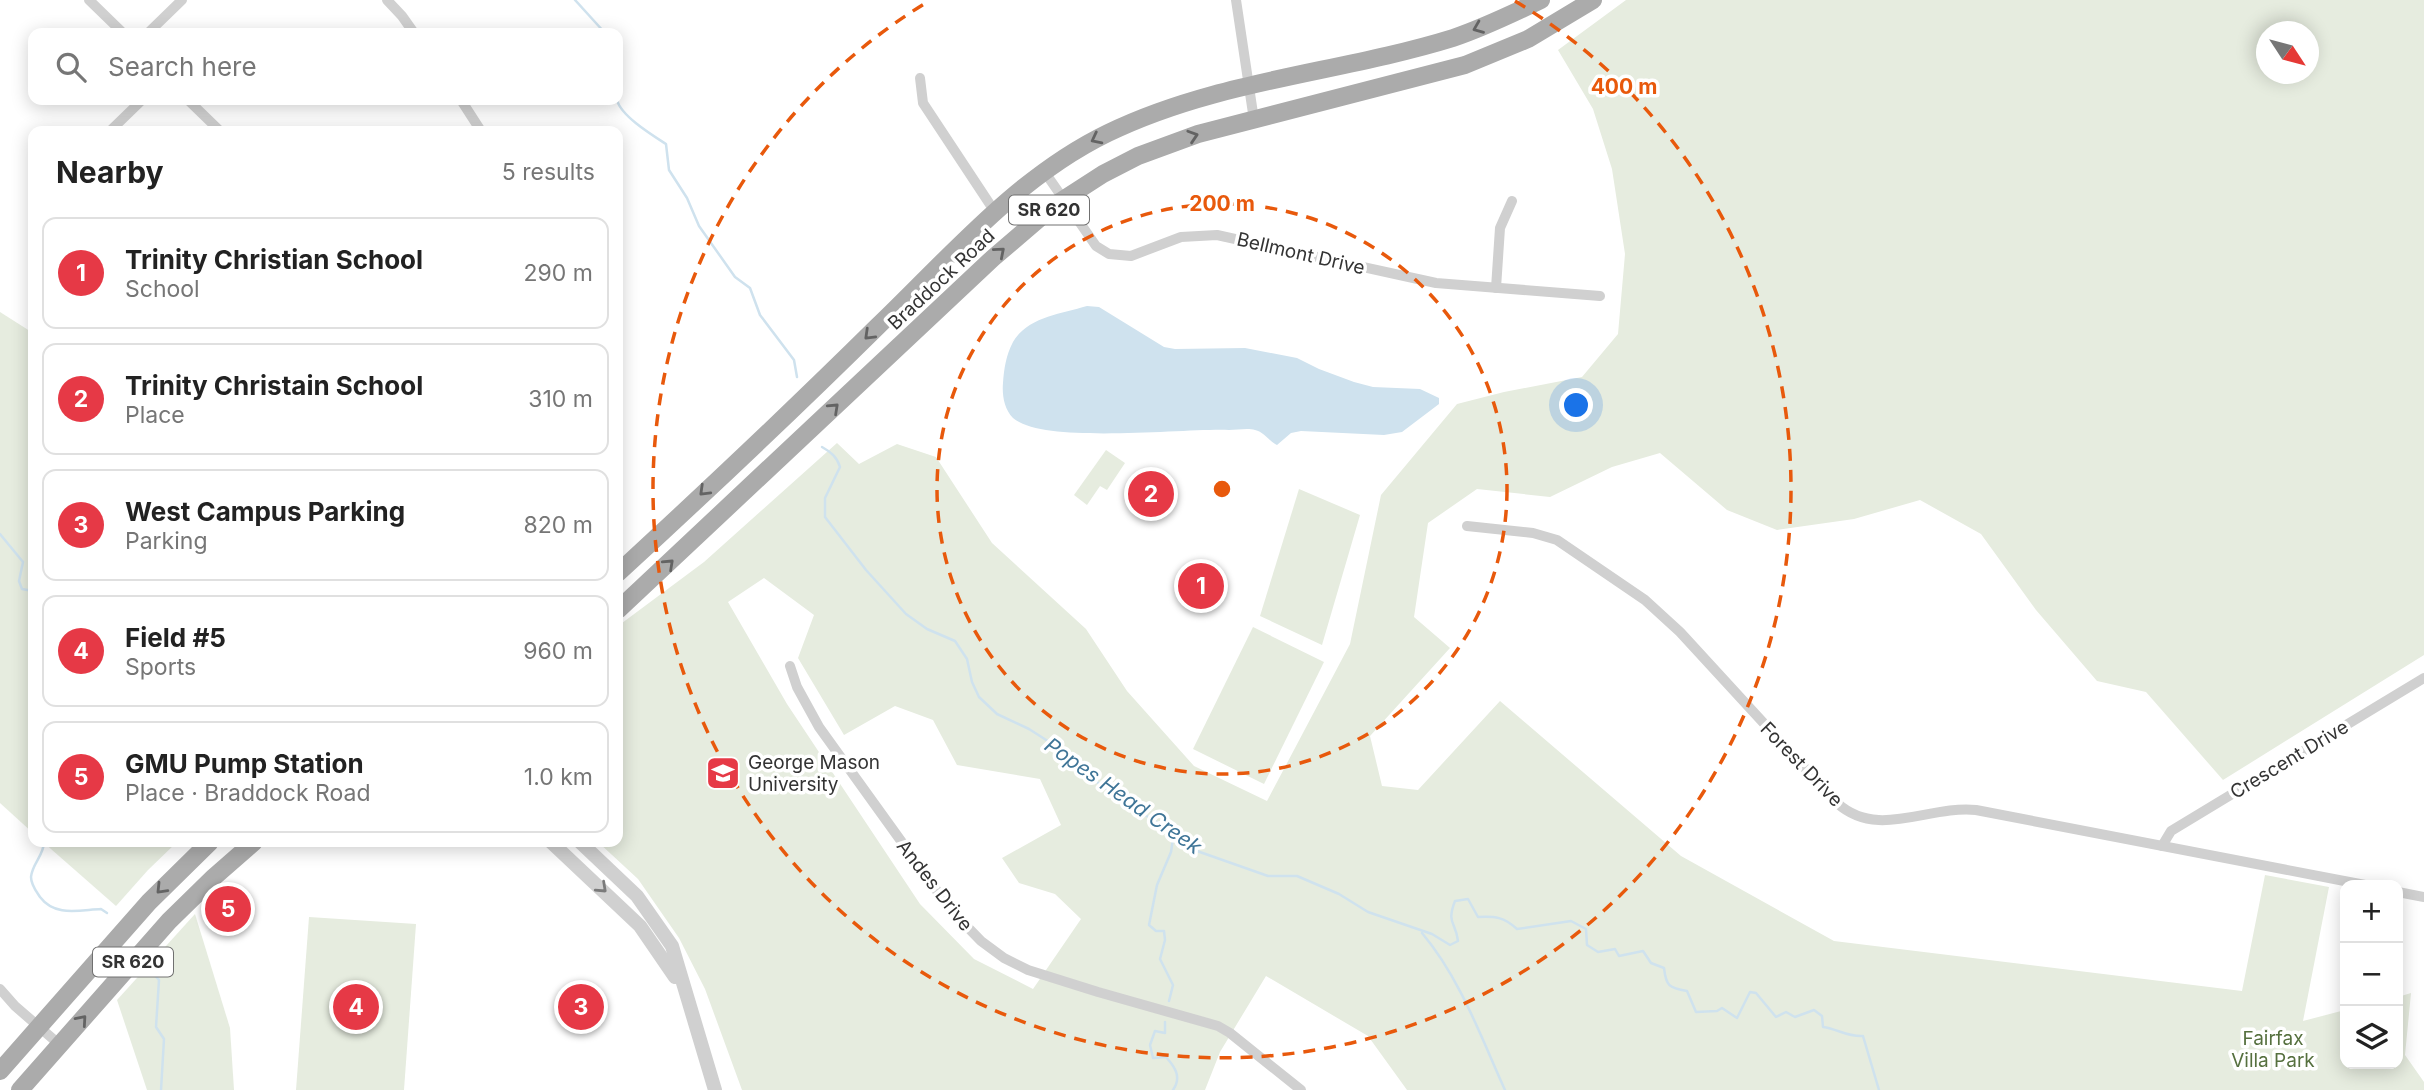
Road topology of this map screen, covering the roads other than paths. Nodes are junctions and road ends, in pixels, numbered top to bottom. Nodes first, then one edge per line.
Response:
1 (89, 0) edge
2 (182, 0) edge
3 (387, 0) edge
4 (1236, 0) edge
5 (1541, 0) edge
6 (1593, 0) edge
7 (117, 28) edge
8 (153, 28) edge
9 (410, 28) edge
10 (920, 78) dead end
11 (1248, 86) junction
12 (137, 105) edge
13 (193, 105) edge
14 (464, 105) edge
15 (1254, 120) junction
16 (115, 126) edge
17 (215, 126) edge
18 (478, 126) edge
19 (1044, 172) junction
20 (1063, 200) junction
21 (1512, 201) dead end
22 (995, 212) junction
23 (1496, 288) junction
24 (1600, 296) dead end
25 (1467, 526) dead end
26 (623, 568) edge
27 (623, 605) edge
28 (790, 666) dead end
29 (2424, 678) edge
30 (2162, 846) junction
31 (205, 847) edge
32 (249, 847) edge
33 (556, 847) edge
34 (585, 847) edge
35 (2340, 880) edge
36 (2403, 893) edge
37 (2424, 897) edge
38 (0, 989) edge
39 (687, 995) junction
40 (39, 1027) junction
41 (60, 1045) junction
42 (0, 1071) edge
43 (20, 1090) edge
44 (715, 1090) edge
45 (1301, 1090) edge

1 - 7 street
2 - 8 street
3 - 9 street
4 - 11 street
5 -> 11 main road, Braddock Road / SR 620
6 - 15 main road, Braddock Road / SR 620
10 - 22 street
11 - 15 street
11 -> 19 main road, Braddock Road / SR 620
12 - 16 street
13 - 17 street
14 - 18 street
20 -> 15 main road, Braddock Road / SR 620
19 - 20 street, Bellmont Drive
19 - 22 main road, Braddock Road / SR 620
20 - 23 street, Bellmont Drive
27 -> 20 main road, Braddock Road / SR 620
21 - 23 street
22 -> 26 main road, Braddock Road / SR 620
23 - 24 street, Bellmont Drive
25 - 30 street, Forest Drive
28 - 45 street, Andes Drive
29 - 30 street, Crescent Drive
30 - 35 street, Forest Drive
31 -> 40 main road, SR 620
41 -> 32 main road, SR 620
33 -> 39 street
34 - 39 street
36 - 37 street
38 - 40 street
39 - 44 street
40 - 41 street
40 - 42 main road, SR 620
41 - 43 main road, SR 620

